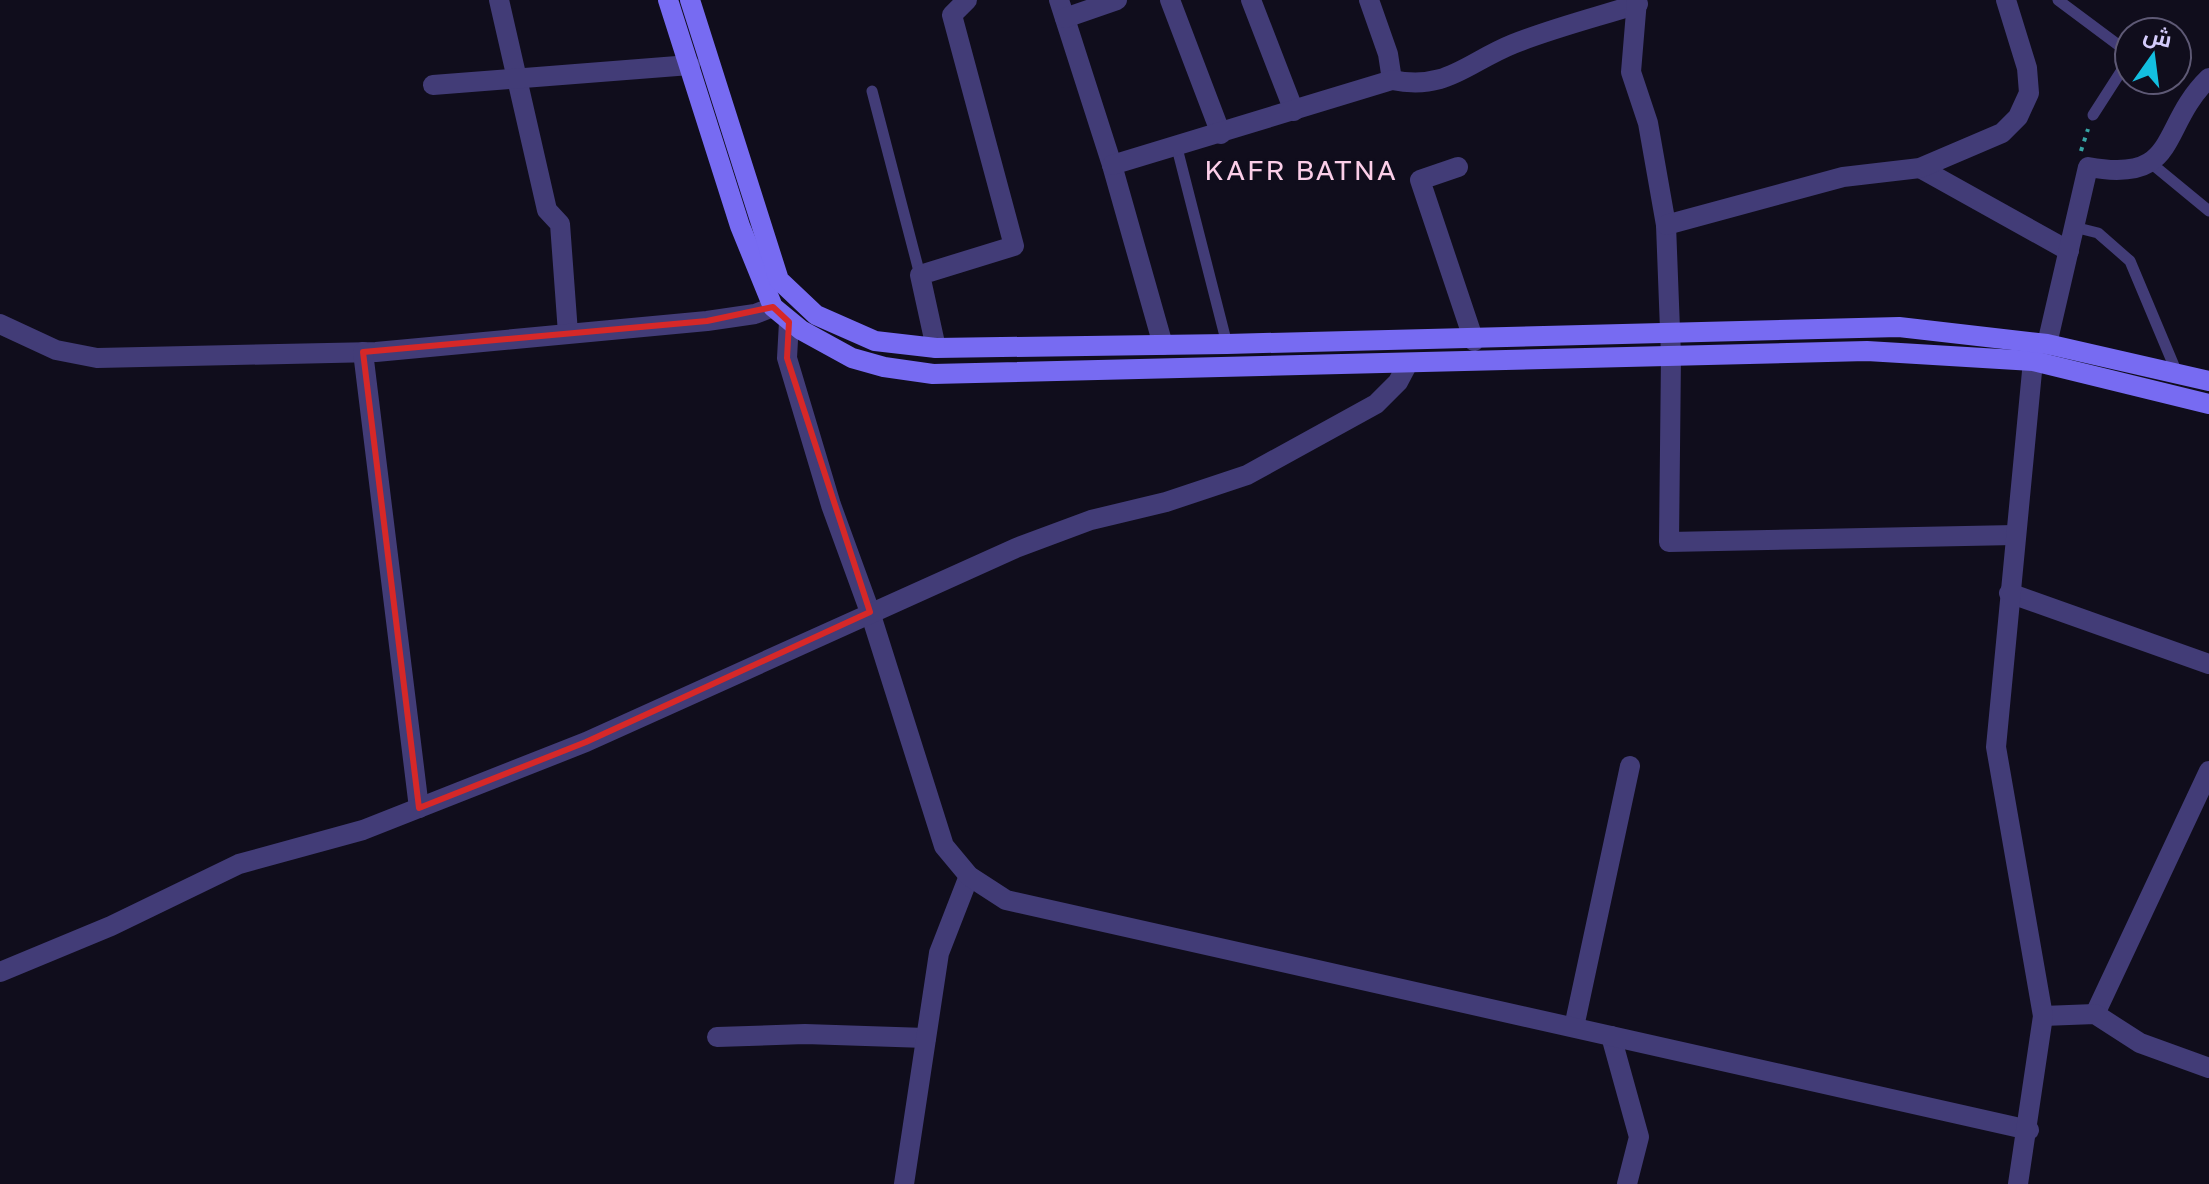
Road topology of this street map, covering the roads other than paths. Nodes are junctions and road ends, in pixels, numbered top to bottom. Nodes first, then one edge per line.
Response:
1 (499, 0) edge
2 (668, 0) edge
3 (690, 0) edge
4 (967, 0) edge
5 (1117, 0) edge
6 (1170, 0) edge
7 (1251, 0) edge
8 (1369, 0) edge
9 (2006, 0) edge
10 (2058, 0) edge
11 (1638, 2) edge
12 (1062, 9) edge
13 (2113, 41) edge
14 (690, 65) junction
15 (2209, 78) edge
16 (516, 79) junction
17 (1392, 80) junction
18 (2113, 84) edge
19 (433, 85) dead end
20 (872, 91) dead end
21 (1294, 111) junction
22 (2093, 115) road end
23 (1221, 134) junction
24 (1177, 148) junction
25 (2152, 164) junction
26 (1112, 165) junction
27 (1458, 167) dead end
28 (1920, 168) junction
29 (2209, 211) edge
30 (1666, 225) junction
31 (2074, 227) junction
32 (2069, 251) junction
33 (920, 275) junction
34 (773, 307) junction
35 (789, 322) junction
36 (0, 324) edge
37 (568, 333) junction
38 (1672, 334) junction
39 (1474, 341) junction
40 (1227, 344) junction
41 (2047, 344) junction
42 (1163, 345) junction
43 (936, 348) junction
44 (363, 352) junction
45 (1671, 356) junction
46 (2033, 361) junction
47 (1407, 365) junction
48 (2177, 373) junction
49 (2209, 381) edge
50 (2209, 404) edge
51 (2015, 535) junction
52 (2009, 593) junction
53 (870, 612) junction
54 (2209, 664) edge
55 (1630, 766) dead end
56 (2209, 771) edge
57 (419, 808) junction
58 (969, 876) junction
59 (0, 972) edge
60 (2095, 1014) junction
61 (2043, 1016) junction
62 (1574, 1027) junction
63 (1611, 1036) junction
64 (717, 1037) dead end
65 (926, 1038) junction
66 (2209, 1068) edge
67 (2029, 1130) junction
68 (904, 1184) edge
69 (1627, 1184) edge
70 (2018, 1184) edge

1 - 16 street
2 - 14 main road
3 - 43 main road
4 - 33 street
5 - 12 street
6 - 23 street
7 - 21 street
8 - 17 street
9 - 28 street
10 - 13 lane
11 - 17 street
11 - 30 street
12 - 26 street
14 - 16 street
14 - 34 main road
15 - 25 street
16 - 19 street
16 - 37 street
17 - 21 street
18 - 22 lane
20 - 33 lane
21 - 23 street
23 - 24 street
24 - 26 street
24 - 40 lane
25 - 29 lane
25 - 31 street
26 - 42 street
27 - 39 street
28 - 30 street
28 - 32 street
30 - 38 street
31 - 32 street
31 - 48 lane
32 - 41 street
33 - 43 street
34 - 35 main road
34 - 37 street
35 - 47 main road
35 - 53 street
36 - 44 street
37 - 44 street
38 - 39 main road
38 - 41 main road
38 - 45 street
39 - 40 main road
40 - 42 main road
41 - 46 street
41 - 48 main road
42 - 43 main road
44 - 57 street
45 - 46 main road
45 - 47 main road
45 - 51 street
46 - 50 main road
46 - 51 street
47 - 53 street
48 - 49 main road
51 - 52 street
52 - 54 street
52 - 61 street
53 - 57 street
53 - 58 street
55 - 62 street
56 - 60 street
57 - 59 street
58 - 62 street
58 - 65 street
60 - 61 street
60 - 66 street
61 - 67 street
62 - 63 street
63 - 67 street
63 - 69 street
64 - 65 street
65 - 68 street
67 - 70 street

